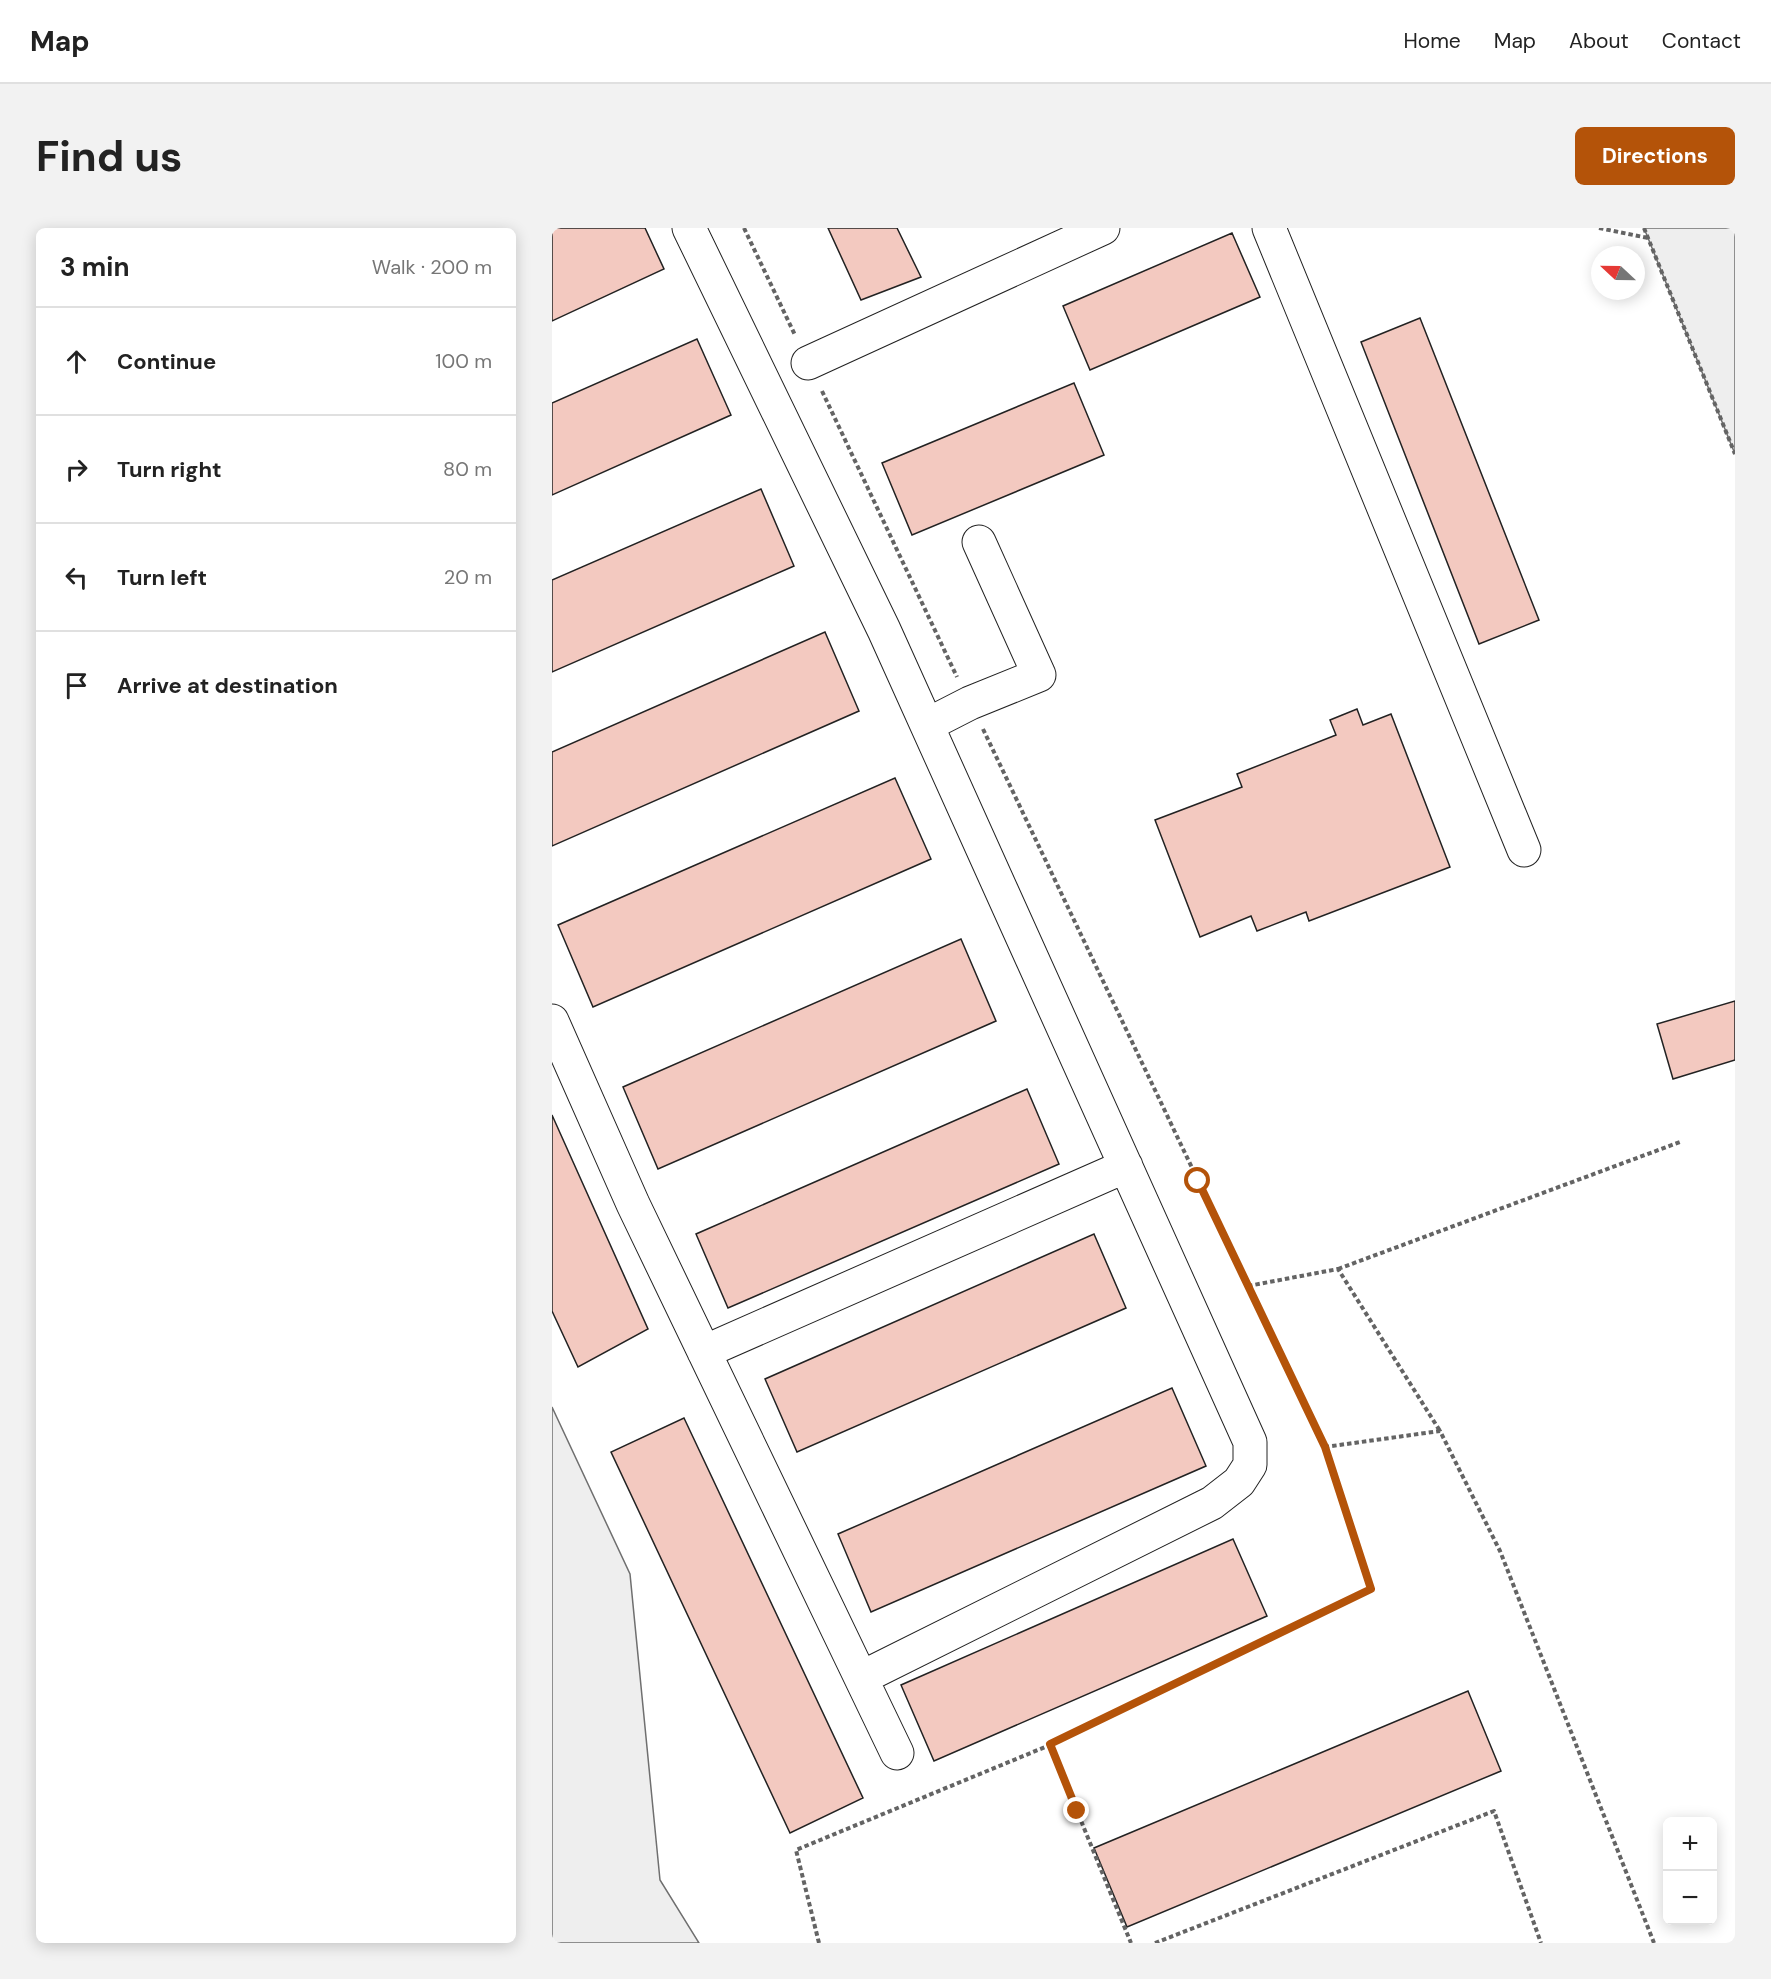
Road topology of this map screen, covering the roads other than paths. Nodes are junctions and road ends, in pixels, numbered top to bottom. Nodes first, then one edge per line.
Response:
1 (689, 228) edge
2 (1103, 228) edge
3 (1269, 228) edge
4 (808, 363) road end
5 (979, 542) dead end
6 (927, 725) junction
7 (1524, 850) dead end
8 (552, 1021) edge
9 (1126, 1166) junction
10 (704, 1352) junction
11 (861, 1678) junction
12 (897, 1753) dead end

1 - 6 street
2 - 4 street
3 - 7 street
5 - 6 street
6 - 9 street
8 - 10 street
9 - 10 street
9 - 11 street
10 - 11 street
11 - 12 street

